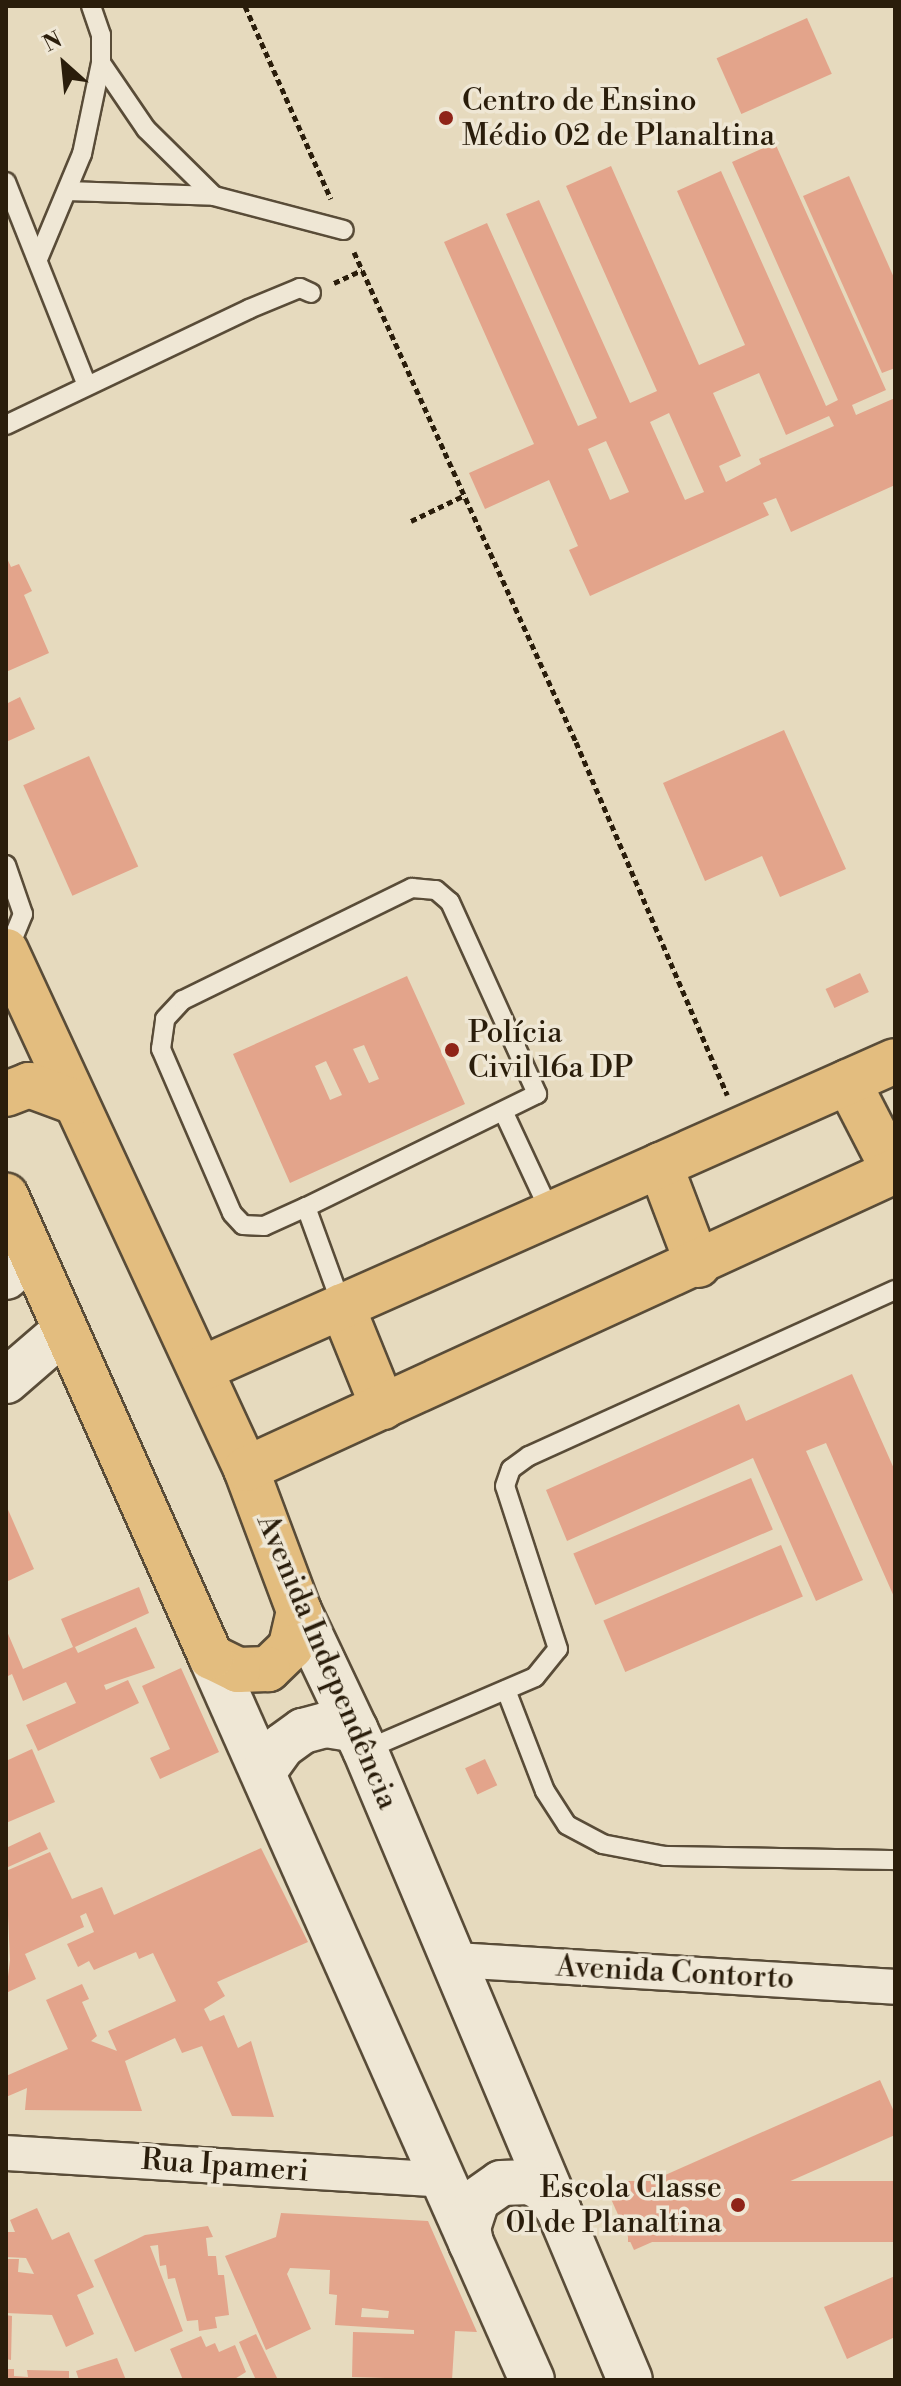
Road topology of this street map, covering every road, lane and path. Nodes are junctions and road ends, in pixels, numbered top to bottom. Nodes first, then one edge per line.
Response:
1 (91, 6) edge
2 (245, 6) edge
3 (101, 63) junction
4 (6, 182) edge
5 (67, 191) junction
6 (214, 196) junction
7 (344, 230) junction
8 (38, 259) junction
9 (311, 293) dead end
10 (87, 386) junction
11 (6, 425) edge
12 (465, 495) junction
13 (411, 521) dead end
14 (6, 865) edge
15 (9, 968) edge
16 (895, 1061) edge
17 (848, 1082) junction
18 (6, 1094) edge
19 (75, 1102) junction
20 (504, 1113) junction
21 (741, 1129) junction
22 (660, 1165) junction
23 (894, 1171) edge
24 (6, 1196) edge
25 (306, 1207) junction
26 (551, 1214) junction
27 (698, 1265) junction
28 (18, 1266) edge
29 (895, 1290) edge
30 (342, 1306) junction
31 (64, 1331) junction
32 (201, 1369) junction
33 (6, 1381) edge
34 (383, 1407) junction
35 (246, 1469) junction
36 (299, 1611) junction
37 (211, 1657) junction
38 (506, 1690) junction
39 (361, 1740) junction
40 (264, 1771) junction
41 (895, 1860) edge
42 (456, 1960) junction
43 (895, 1987) edge
44 (6, 2153) edge
45 (443, 2180) junction
46 (560, 2212) junction
47 (471, 2243) junction
48 (532, 2380) edge
49 (630, 2380) edge

1 - 3 lane
2 - 7 path
3 - 5 lane
3 - 6 lane
4 - 8 lane
5 - 6 lane
5 - 8 lane
6 - 7 lane
7 - 12 path
8 - 10 lane
9 - 10 lane
10 - 11 lane
12 - 13 path
12 - 21 path
14 - 15 lane
15 - 19 main road, Avenida Independência
16 - 17 main road
17 - 21 main road
17 - 23 main road
18 - 19 main road
19 - 32 main road, Avenida Independência
20 - 25 lane
20 - 25 lane
20 - 26 lane
21 - 22 main road
22 - 26 main road
22 - 27 main road
23 - 27 main road
24 - 28 main road
25 - 30 lane
26 - 30 main road
27 - 34 main road
28 - 31 main road
29 - 38 lane
30 - 32 main road
30 - 34 main road
31 - 33 street
31 - 37 main road
32 - 35 main road, Avenida Independência
34 - 35 main road
35 - 36 main road, Avenida Independência
36 - 37 main road
36 - 39 street, Avenida Independência
37 - 40 street
38 - 39 lane
38 - 41 lane
39 - 40 street
39 - 42 street, Avenida Independência
40 - 45 street
42 - 43 street, Avenida Contorto
42 - 46 street, Avenida Independência
44 - 45 street, Rua Ipameri
45 - 47 street
46 - 47 street
46 - 49 street, Avenida Independência
47 - 48 street

